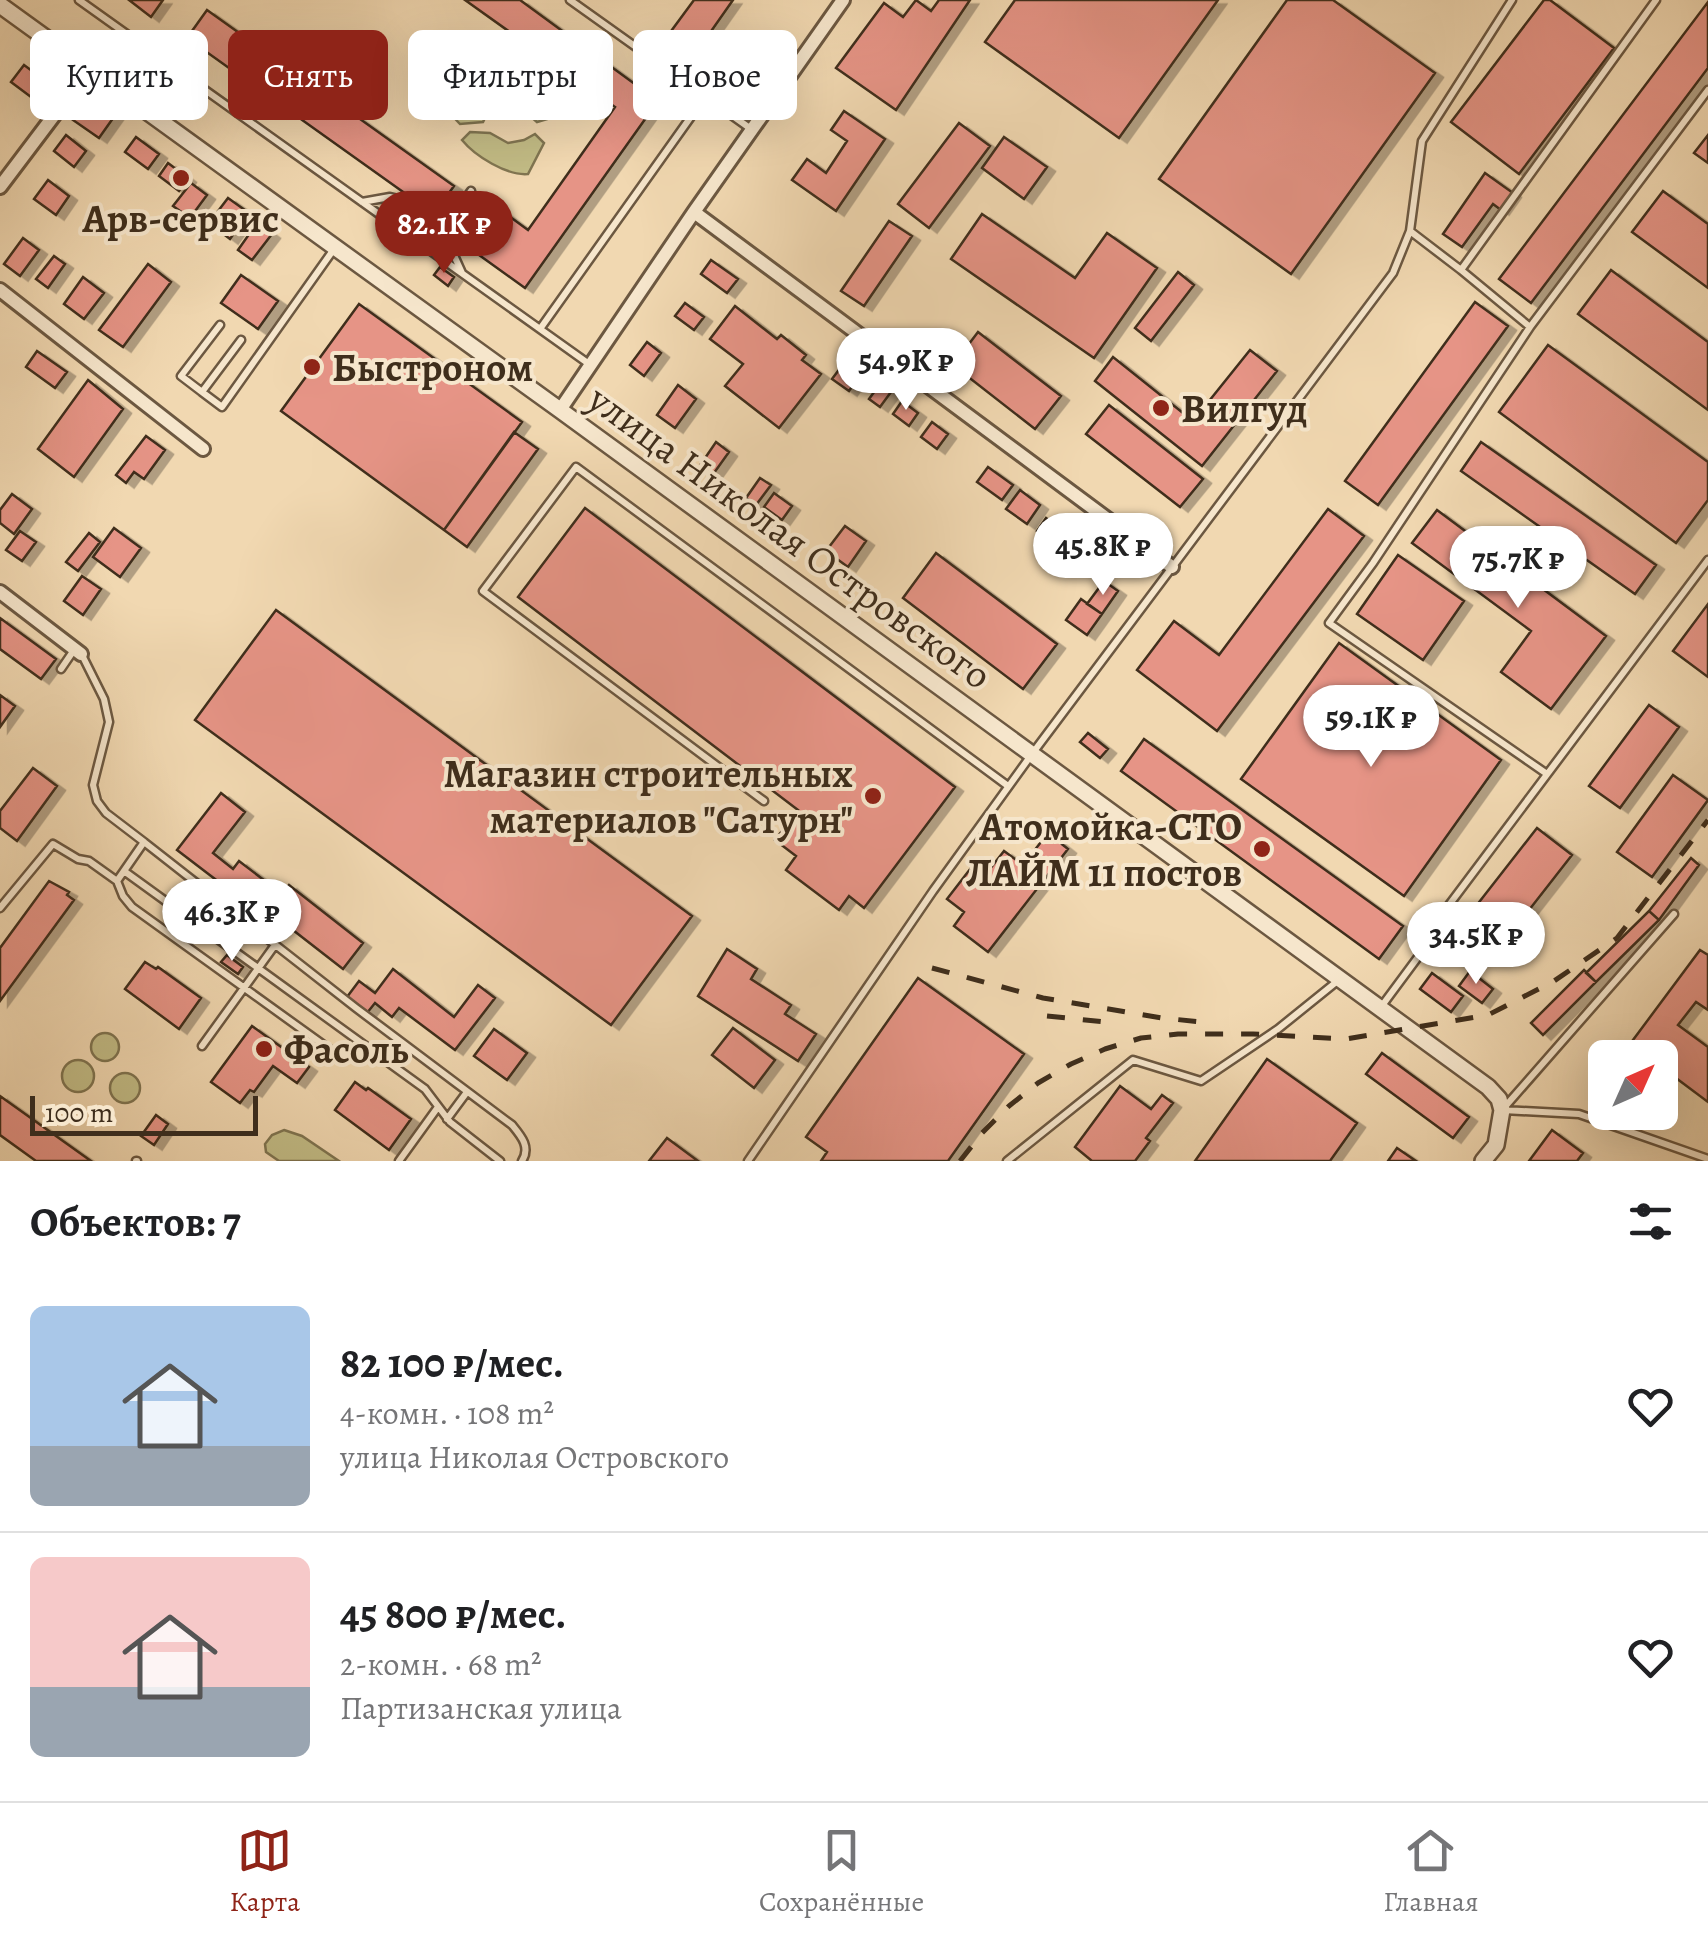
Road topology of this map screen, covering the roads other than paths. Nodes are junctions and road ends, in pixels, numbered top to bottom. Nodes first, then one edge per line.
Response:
1 (79, 0) edge
2 (570, 0) edge
3 (844, 0) edge
4 (1512, 0) edge
5 (1656, 0) edge
6 (0, 5) edge
7 (34, 30) edge
8 (633, 45) edge
9 (1708, 90) edge
10 (48, 120) edge
11 (158, 120) edge
12 (690, 120) edge
13 (738, 120) edge
14 (752, 130) junction
15 (3, 177) edge
16 (471, 192) dead end
17 (362, 202) junction
18 (694, 212) junction
19 (443, 231) junction
20 (1410, 231) junction
21 (335, 248) junction
22 (1461, 270) junction
23 (462, 274) junction
24 (0, 290) edge
25 (220, 325) dead end
26 (1530, 328) junction
27 (540, 329) junction
28 (241, 340) dead end
29 (590, 365) junction
30 (202, 392) junction
31 (560, 410) junction
32 (203, 448) dead end
33 (1708, 560) edge
34 (1172, 567) junction
35 (0, 592) edge
36 (78, 652) junction
37 (60, 669) dead end
38 (1032, 754) junction
39 (1548, 774) junction
40 (1008, 786) junction
41 (764, 801) dead end
42 (144, 842) junction
43 (124, 871) junction
44 (117, 881) junction
45 (0, 908) edge
46 (1674, 914) dead end
47 (275, 945) junction
48 (258, 968) junction
49 (1340, 979) junction
50 (244, 988) junction
51 (1380, 1008) junction
52 (202, 1046) dead end
53 (369, 1049) junction
54 (467, 1092) junction
55 (438, 1107) junction
56 (1502, 1110) junction
57 (446, 1119) junction
58 (1708, 1159) edge
59 (398, 1161) edge
60 (500, 1161) edge
61 (522, 1161) edge
62 (748, 1161) edge
63 (1008, 1161) edge
64 (1484, 1161) edge

1 - 17 lane
2 - 8 lane
3 - 14 street
4 - 20 lane
5 - 22 lane
6 - 7 street, улица Николая Островского
9 - 26 lane
10 - 15 street
11 - 21 street, улица Николая Островского
12 - 27 lane
13 - 14 lane
14 - 18 street
16 - 19 lane
17 - 19 lane
17 - 23 lane
18 - 29 street
18 - 34 street
19 - 23 lane
20 - 22 lane
20 - 34 lane
21 - 30 lane
21 - 31 street, улица Николая Островского
22 - 26 lane
23 - 27 lane
24 - 32 street
25 - 30 lane
26 - 39 lane
27 - 29 lane
28 - 30 lane
29 - 31 street
31 - 38 street, улица Николая Островского
33 - 39 lane
34 - 38 lane
35 - 36 street
36 - 37 lane
36 - 42 lane
38 - 40 lane
38 - 49 street, улица Николая Островского
39 - 51 lane
40 - 41 lane
40 - 62 lane
42 - 43 lane
42 - 47 lane
43 - 44 lane
43 - 48 lane
44 - 45 lane
44 - 50 lane
46 - 56 lane
47 - 48 lane
47 - 54 lane
48 - 50 lane
48 - 53 lane
49 - 51 street, улица Николая Островского
49 - 63 lane
50 - 52 lane
50 - 53 lane
51 - 56 street, улица Николая Островского
53 - 55 lane
54 - 57 lane
54 - 61 lane
55 - 57 lane
55 - 59 lane
56 - 58 lane
56 - 64 street
57 - 60 lane

